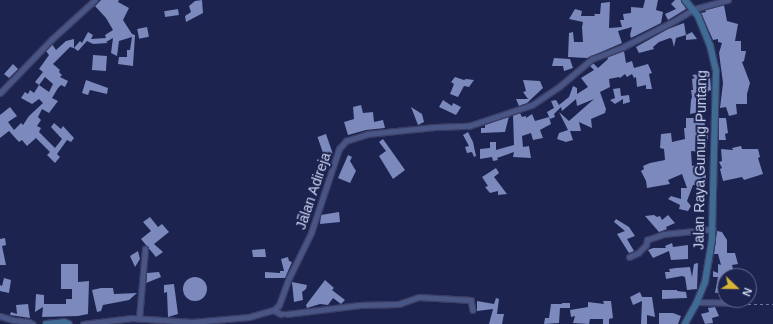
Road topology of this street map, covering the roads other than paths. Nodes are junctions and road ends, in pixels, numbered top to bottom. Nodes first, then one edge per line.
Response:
1 (95, 0) edge
2 (685, 0) edge
3 (728, 0) edge
4 (694, 9) junction
5 (0, 93) edge
6 (713, 229) junction
7 (146, 249) dead end
8 (629, 257) dead end
9 (697, 302) junction
10 (717, 303) edge
11 (274, 310) junction
12 (473, 310) dead end
13 (0, 316) edge
14 (139, 319) junction
15 (33, 324) edge
16 (46, 324) edge
17 (69, 324) edge
18 (83, 324) edge
19 (685, 324) edge

1 - 5 street
2 - 4 street, Jalan Raya Gunung Puntang
3 - 4 street, Jalan Adireja
4 - 6 street, Jalan Raya Gunung Puntang
4 - 11 street, Jalan Adireja
6 - 8 street
6 - 9 street, Jalan Raya Gunung Puntang
7 - 14 street
9 - 10 street
9 - 19 street, Jalan Raya Gunung Puntang
11 - 12 street
11 - 14 street
13 - 15 street
14 - 18 street
16 - 17 street

